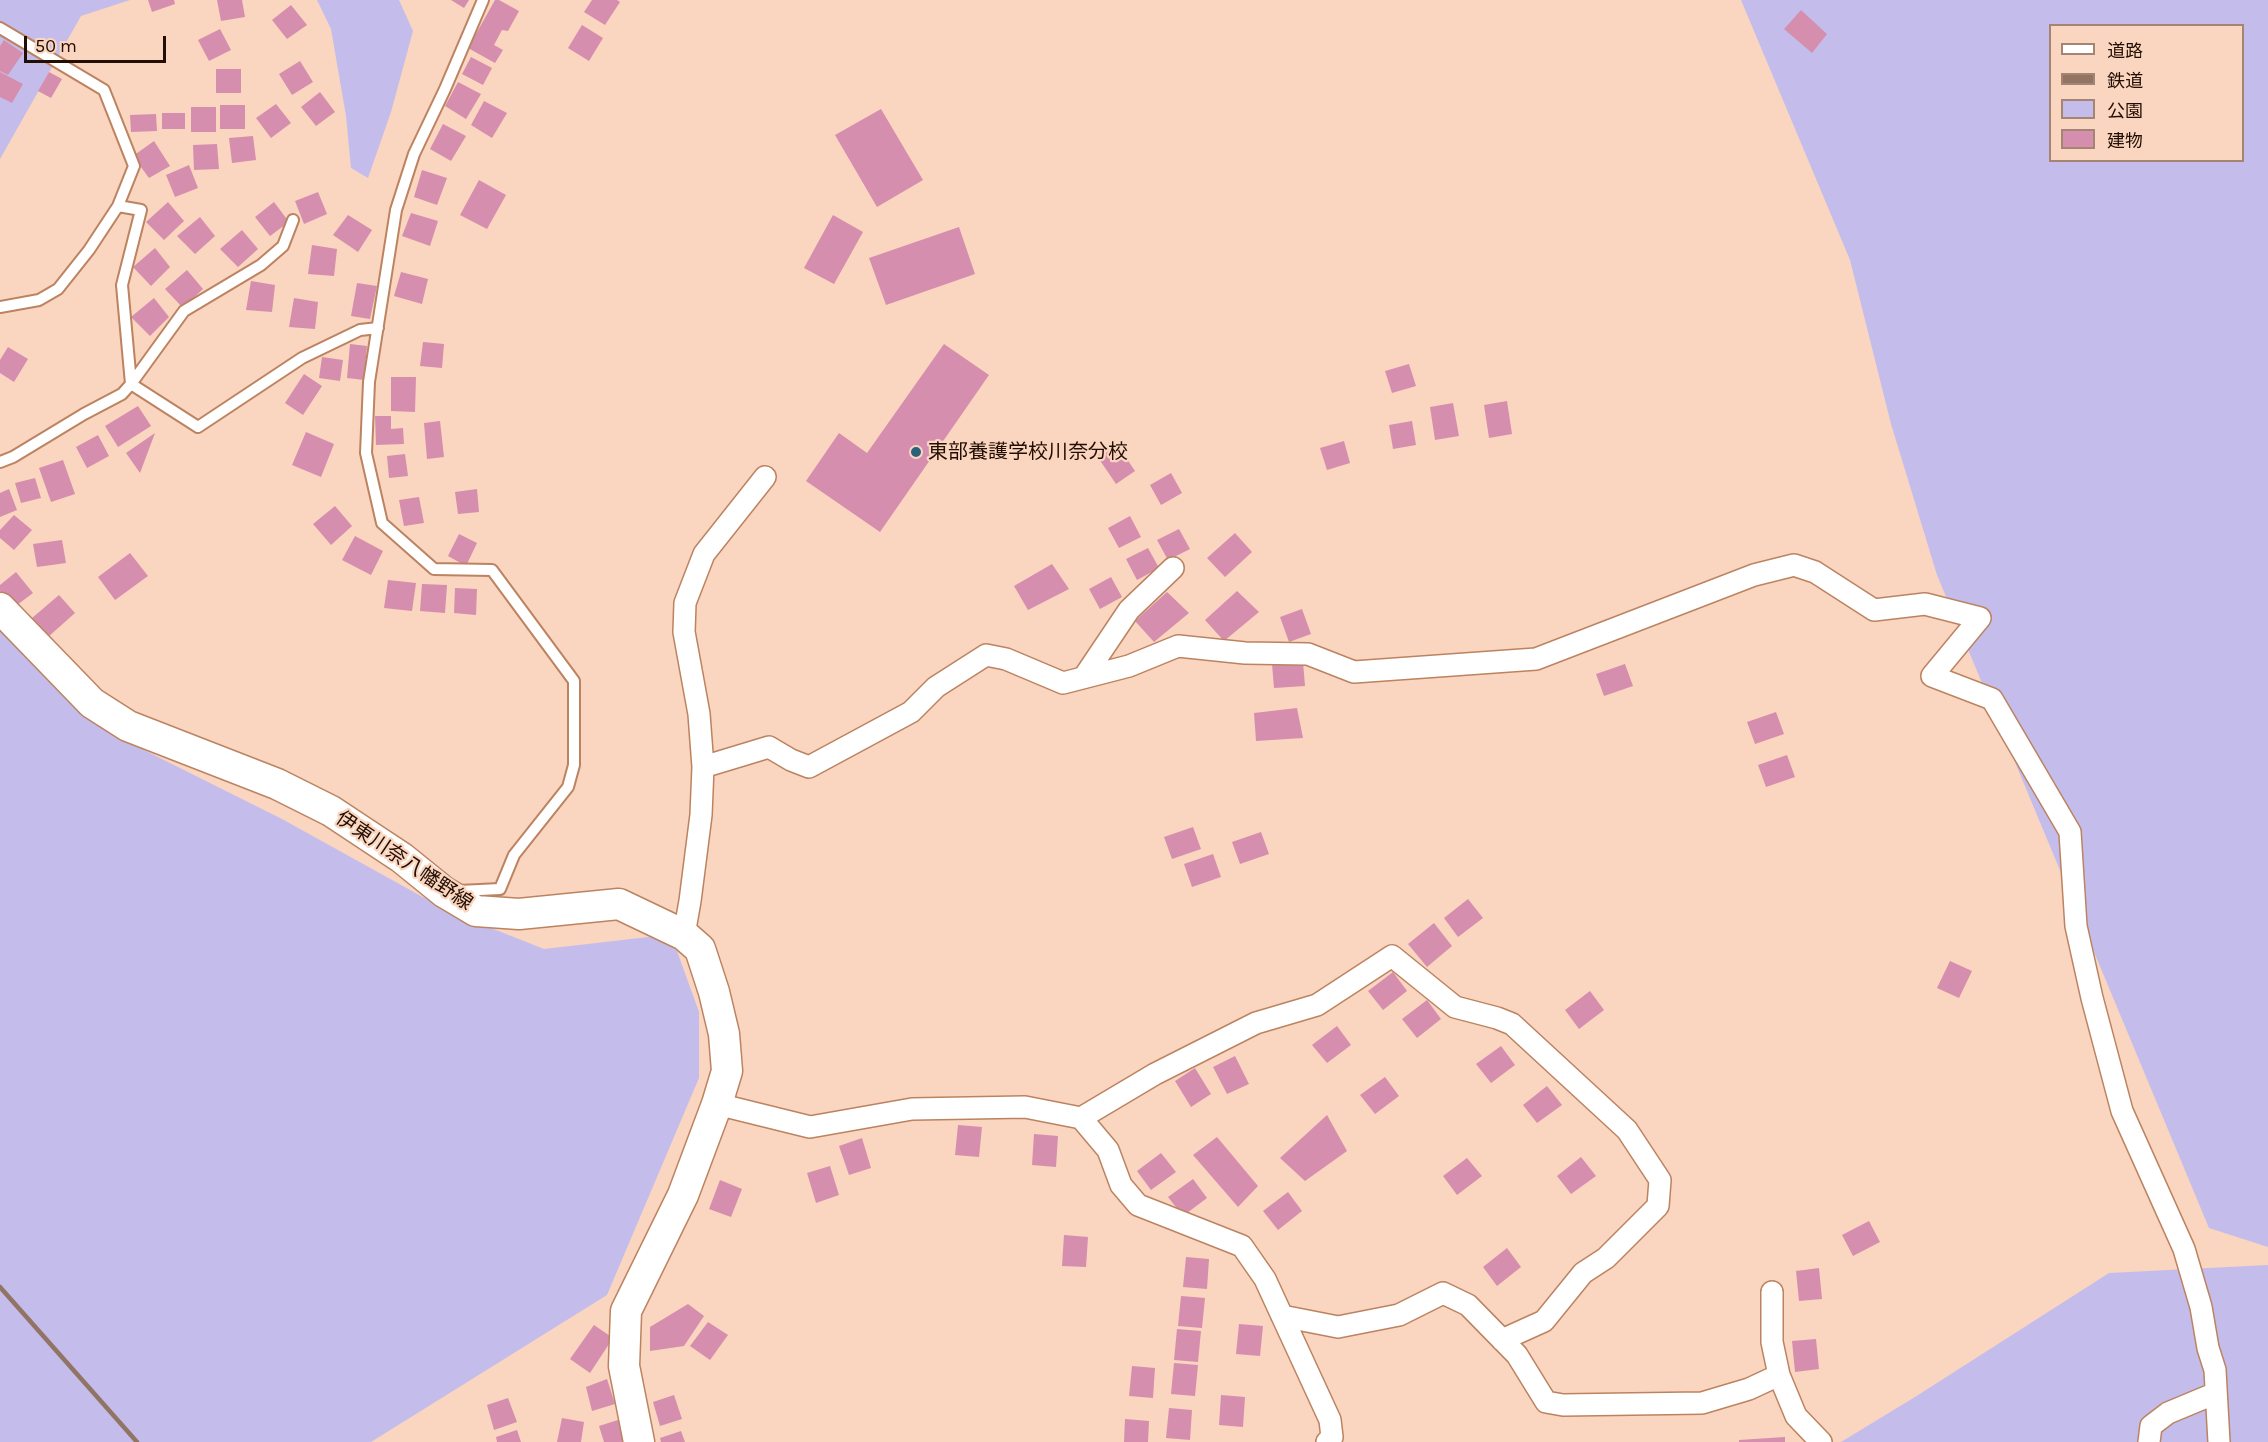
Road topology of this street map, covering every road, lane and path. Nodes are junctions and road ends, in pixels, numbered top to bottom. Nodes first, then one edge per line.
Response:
1 (483, 0) edge
2 (0, 28) edge
3 (118, 206) junction
4 (293, 220) dead end
5 (0, 308) edge
6 (378, 328) junction
7 (131, 384) junction
8 (0, 462) edge
9 (765, 477) dead end
10 (1173, 568) dead end
11 (0, 608) edge
12 (1084, 677) junction
13 (703, 767) junction
14 (444, 892) junction
15 (684, 935) junction
16 (717, 1104) junction
17 (1081, 1118) junction
18 (1772, 1292) dead end
19 (1282, 1316) junction
20 (1502, 1340) junction
21 (1779, 1375) junction
22 (2216, 1393) junction
23 (639, 1442) edge
24 (1327, 1442) edge
25 (1821, 1442) edge
26 (2149, 1442) edge
27 (2219, 1442) edge

1 - 6 lane
2 - 3 lane
3 - 5 lane
3 - 7 lane
4 - 7 lane
6 - 7 lane
6 - 14 lane
7 - 8 lane
9 - 13 street
10 - 12 street
11 - 14 main road, 伊東川奈八幡野線
12 - 13 street
12 - 22 street
13 - 15 street
14 - 15 main road, 伊東川奈八幡野線
15 - 16 main road, 伊東川奈八幡野線
16 - 17 street
16 - 23 main road, 伊東川奈八幡野線
17 - 19 street
17 - 20 street
18 - 21 street
19 - 20 street
19 - 24 street
20 - 21 street
21 - 25 street
22 - 26 street
22 - 27 street

